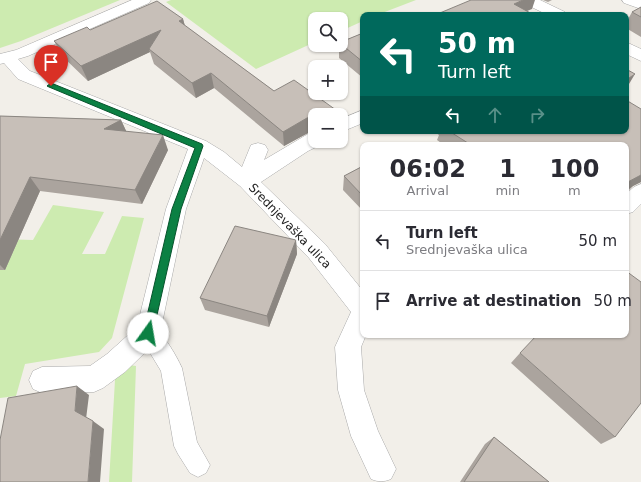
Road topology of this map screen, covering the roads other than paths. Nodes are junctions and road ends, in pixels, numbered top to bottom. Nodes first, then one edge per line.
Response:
1 (144, 0) edge
2 (528, 0) edge
3 (629, 0) edge
4 (641, 6) edge
5 (554, 12) edge
6 (629, 48) edge
7 (641, 56) edge
8 (3, 58) edge
9 (360, 117) edge
10 (348, 123) edge
11 (308, 142) edge
12 (199, 146) junction
13 (258, 150) dead end
14 (247, 181) junction
15 (641, 192) edge
16 (629, 203) edge
17 (360, 304) edge
18 (360, 319) edge
19 (148, 333) junction
20 (42, 380) dead end
21 (198, 465) dead end
22 (381, 469) dead end

1 - 8 street, Srednjevaška ulica
2 - 5 street
3 - 4 street
6 - 7 street
8 - 12 street, Srednjevaška ulica
9 - 10 street
11 - 14 street, Srednjevaška ulica
12 - 14 street, Srednjevaška ulica
12 - 19 street
13 - 14 street, Srednjevaška ulica
14 - 17 street, Srednjevaška ulica
15 - 16 street
18 - 22 street
19 - 20 street
19 - 21 lane

